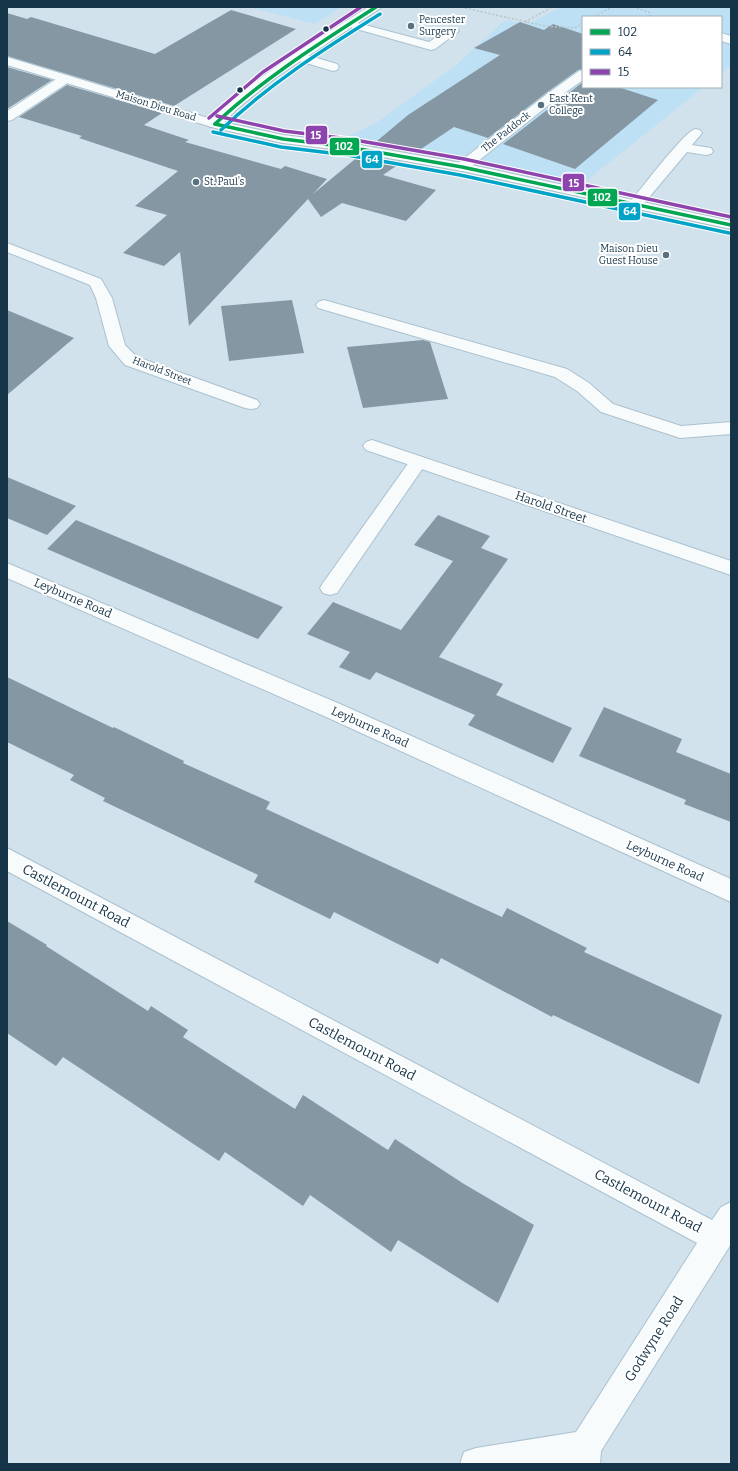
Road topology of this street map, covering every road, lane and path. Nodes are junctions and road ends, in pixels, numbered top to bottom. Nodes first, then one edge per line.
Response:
1 (376, 7) edge
2 (460, 7) edge
3 (552, 7) edge
4 (612, 7) edge
5 (633, 7) edge
6 (596, 16) edge
7 (651, 16) edge
8 (525, 22) junction
9 (350, 24) junction
10 (582, 24) edge
11 (453, 31) dead end
12 (300, 57) junction
13 (7, 61) edge
14 (333, 68) dead end
15 (582, 75) edge
16 (65, 79) junction
17 (7, 117) edge
18 (215, 124) junction
19 (695, 133) dead end
20 (682, 147) junction
21 (706, 151) dead end
22 (462, 167) junction
23 (636, 204) junction
24 (731, 225) edge
25 (7, 248) edge
26 (324, 305) dead end
27 (251, 404) dead end
28 (731, 428) edge
29 (372, 446) dead end
30 (418, 462) junction
31 (731, 568) edge
32 (7, 570) edge
33 (330, 588) dead end
34 (7, 859) edge
35 (731, 891) edge
36 (724, 1228) edge
37 (585, 1456) edge
38 (476, 1464) edge

1 - 9 street
2 - 8 path
3 - 8 path
4 - 6 path
5 - 7 path
8 - 10 path
9 - 11 street
9 - 12 street
12 - 14 street
12 - 18 street
13 - 16 street, Maison Dieu Road
15 - 22 street, The Paddock
16 - 17 street
16 - 18 street, Maison Dieu Road
18 - 22 street, Maison Dieu Road
19 - 20 street
20 - 21 street
20 - 23 street
22 - 23 street, Maison Dieu Road
23 - 24 street, Maison Dieu Road
25 - 27 street, Harold Street
26 - 28 street
29 - 30 street, Harold Street
30 - 31 street, Harold Street
30 - 33 street
32 - 35 street, Leyburne Road
34 - 36 street, Castlemount Road
36 - 37 street, Godwyne Road
37 - 38 street

